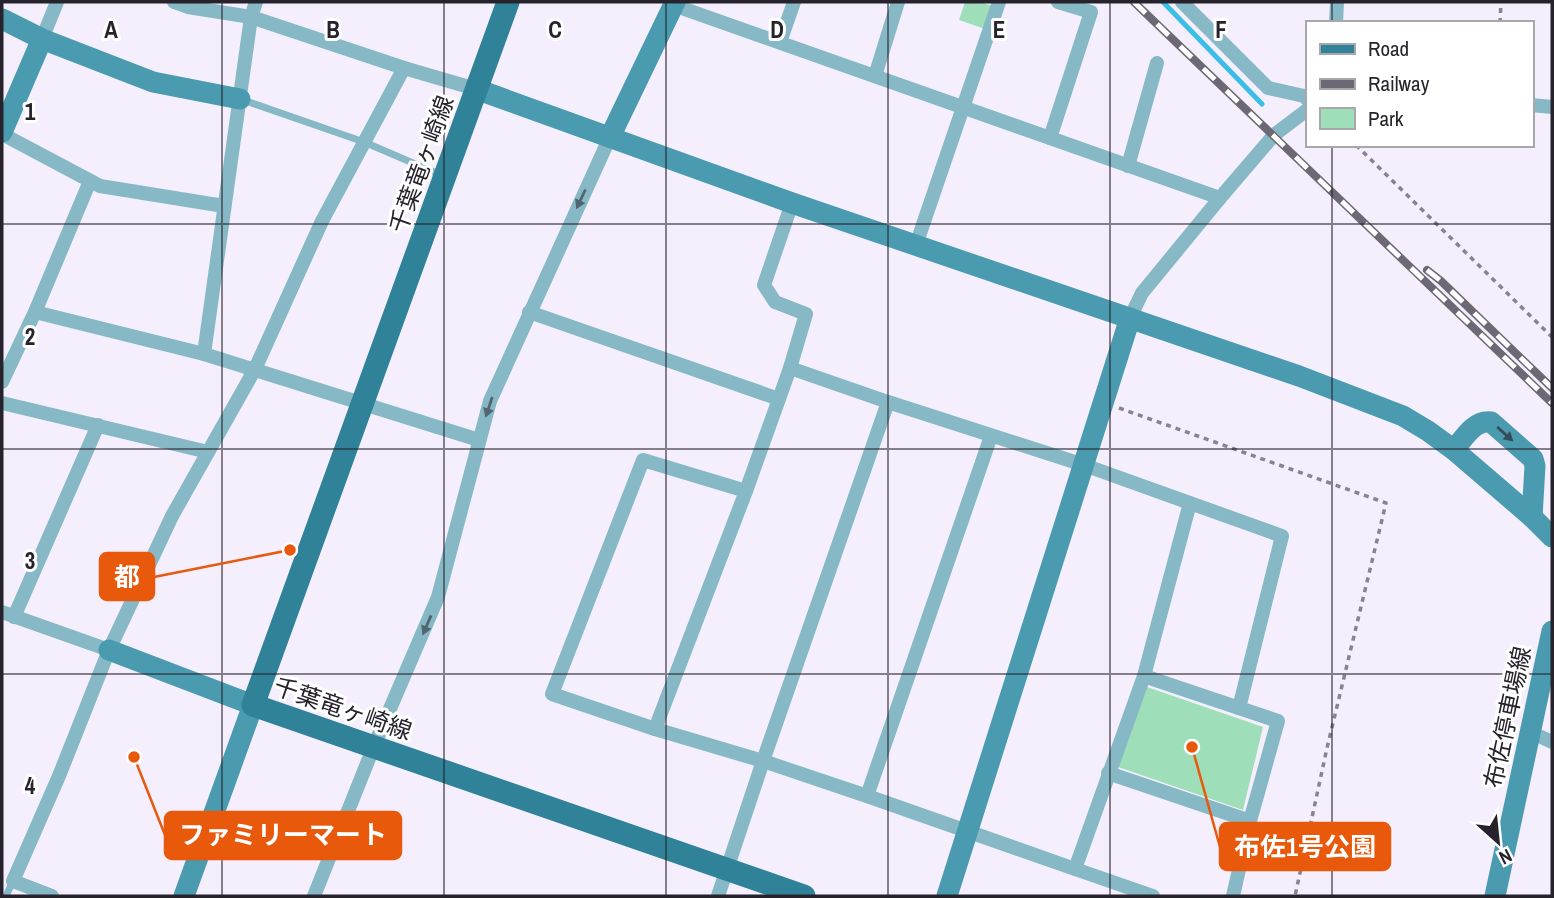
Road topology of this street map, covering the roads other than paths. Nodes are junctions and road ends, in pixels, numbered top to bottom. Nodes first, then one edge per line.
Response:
1 (57, 2) edge
2 (174, 2) edge
3 (256, 2) edge
4 (508, 2) edge
5 (794, 2) edge
6 (898, 2) edge
7 (999, 2) edge
8 (1058, 2) edge
9 (1182, 2) edge
10 (1337, 2) edge
11 (674, 3) edge
12 (251, 17) junction
13 (2, 19) edge
14 (1336, 21) edge
15 (42, 38) junction
16 (779, 42) junction
17 (1157, 63) dead end
18 (404, 68) junction
19 (875, 76) junction
20 (477, 89) junction
21 (1306, 98) edge
22 (240, 99) junction
23 (1533, 105) edge
24 (963, 107) junction
25 (1552, 107) edge
26 (1306, 111) edge
27 (2, 133) edge
28 (610, 137) junction
29 (1050, 138) junction
30 (364, 142) junction
31 (1128, 166) junction
32 (445, 176) junction
33 (90, 181) junction
34 (1220, 198) junction
35 (792, 203) junction
36 (224, 206) junction
37 (916, 245) junction
38 (35, 312) junction
39 (529, 312) junction
40 (1130, 318) junction
41 (204, 354) junction
42 (790, 368) junction
43 (255, 369) junction
44 (2, 383) edge
45 (779, 399) junction
46 (888, 402) junction
47 (2, 403) edge
48 (362, 403) junction
49 (98, 425) junction
50 (991, 436) junction
51 (479, 440) junction
52 (1454, 450) junction
53 (208, 452) junction
54 (1084, 465) junction
55 (746, 491) junction
56 (1190, 503) junction
57 (1532, 517) junction
58 (1552, 537) edge
59 (8, 615) edge
60 (1552, 631) edge
61 (109, 650) junction
62 (1144, 676) junction
63 (253, 705) junction
64 (1239, 708) junction
65 (655, 729) junction
66 (1530, 732) junction
67 (1552, 742) edge
68 (374, 746) junction
69 (762, 761) junction
70 (1108, 773) junction
71 (867, 796) junction
72 (1250, 821) junction
73 (968, 832) junction
74 (726, 869) junction
75 (1075, 869) junction
76 (13, 881) junction
77 (6, 896) edge
78 (52, 896) edge
79 (184, 896) edge
80 (314, 896) edge
81 (718, 896) edge
82 (804, 896) edge
83 (947, 896) edge
84 (1153, 896) edge
85 (1233, 896) edge
86 (1495, 896) edge

1 - 15 street
2 - 12 street
3 - 12 street
4 - 20 main road, 千葉竜ヶ崎線
5 - 16 street
6 - 19 street
7 - 24 street
8 - 29 street
9 - 21 street
10 - 14 street
11 - 16 street
11 - 28 street
12 - 18 street
12 - 22 street
13 - 15 street
15 - 22 street
15 - 27 street
16 - 19 street
17 - 31 street
18 - 20 street
18 - 30 street
19 - 24 street
20 - 28 street
20 - 32 main road, 千葉竜ヶ崎線
22 - 30 lane
22 - 36 street
23 - 25 street
24 - 29 street
24 - 37 street
26 - 34 street
27 - 33 street
28 - 35 street
28 -> 39 street
29 - 31 street
30 - 32 lane
30 - 43 street
31 - 34 street
32 - 48 main road, 千葉竜ヶ崎線
33 - 36 street
33 - 38 street
34 - 40 street
35 - 37 street
35 - 42 street
36 - 41 street
37 - 40 street
38 - 41 street
38 - 44 street
39 - 45 street
39 -> 51 street
40 - 52 street
40 - 54 street
41 - 43 street
42 - 45 street
42 - 46 street
43 - 48 street
43 - 53 street
45 - 55 street
46 - 50 street
46 - 69 street
47 - 49 street
48 - 51 street
48 - 63 main road, 千葉竜ヶ崎線
49 - 53 street
49 - 59 street
50 - 54 street
50 - 71 street
51 -> 68 street
52 - 57 street
52 -> 57 street
53 - 61 street
54 - 56 street
54 - 73 street
55 - 65 street
55 - 65 street
56 - 62 street
56 - 64 street
57 - 58 street
59 - 61 street
60 - 66 street, 布佐停車場線
61 - 63 street
61 - 76 street
62 - 64 street
62 - 70 street
63 - 68 main road, 千葉竜ヶ崎線
63 - 79 street
64 - 72 street
65 - 69 street
66 - 67 street
66 - 86 street, 布佐停車場線
68 - 74 main road, 千葉竜ヶ崎線
68 - 80 street
69 - 71 street
69 - 74 street
70 - 72 street
70 - 75 street
71 - 73 street
72 - 85 street
73 - 75 street
73 - 83 street
74 - 81 street
74 - 82 main road, 千葉竜ヶ崎線
75 - 84 street
76 - 77 lane
76 - 78 street

